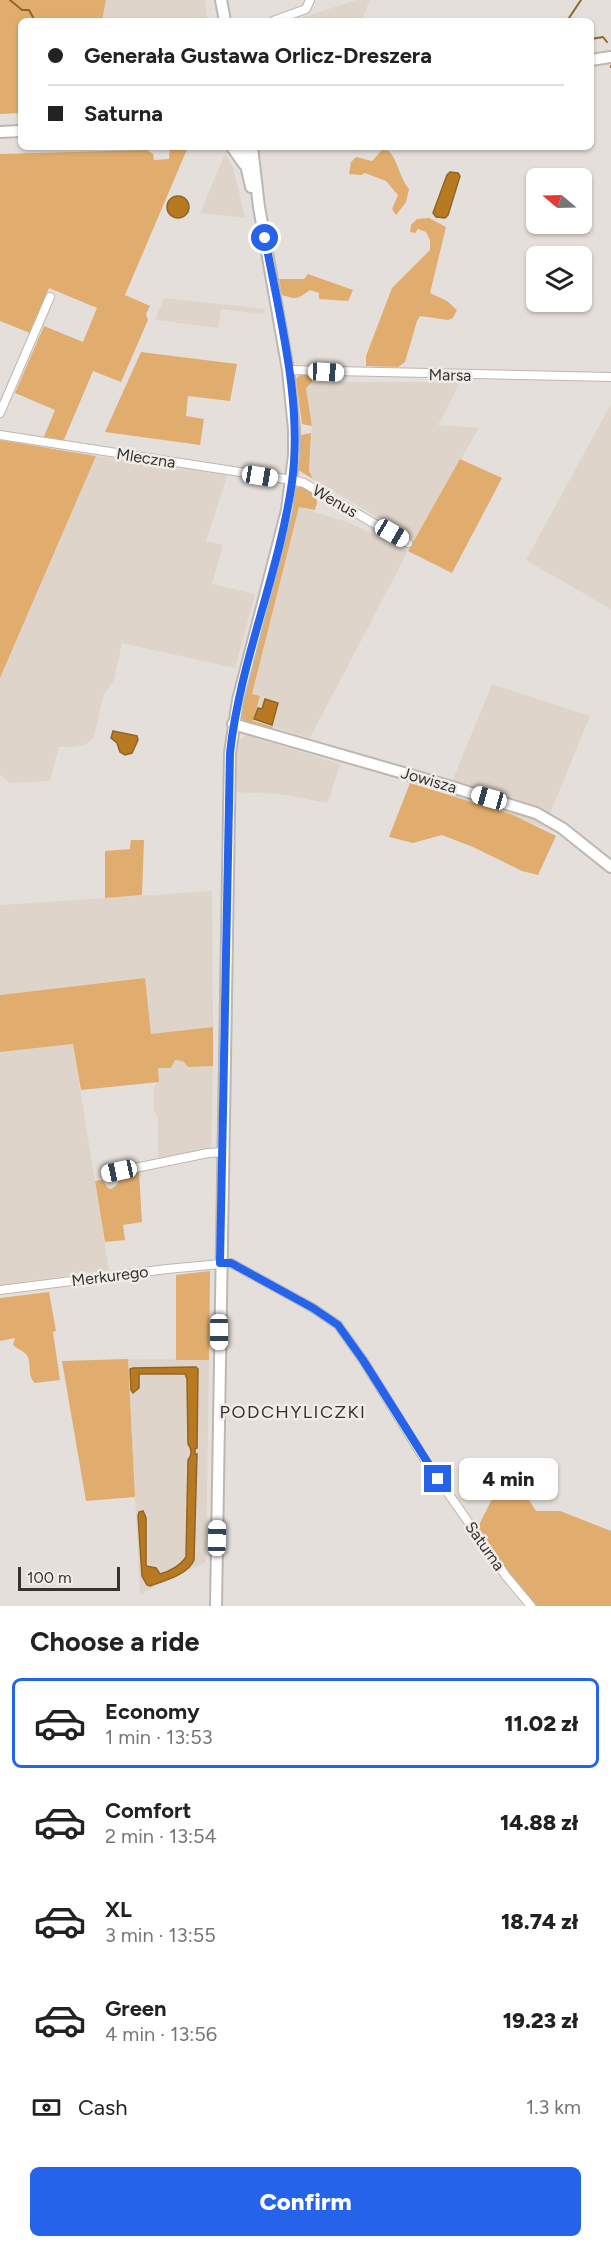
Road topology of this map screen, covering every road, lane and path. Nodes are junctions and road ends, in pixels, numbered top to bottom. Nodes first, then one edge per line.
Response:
1 (221, 0) edge
2 (310, 0) edge
3 (224, 18) edge
4 (281, 18) edge
5 (611, 57) edge
6 (594, 60) edge
7 (18, 131) edge
8 (0, 132) edge
9 (235, 150) edge
10 (244, 150) edge
11 (252, 150) edge
12 (259, 150) edge
13 (251, 169) junction
14 (50, 297) dead end
15 (288, 370) junction
16 (611, 377) edge
17 (0, 413) edge
18 (0, 435) edge
19 (292, 480) junction
20 (408, 543) dead end
21 (233, 724) junction
22 (611, 867) edge
23 (223, 1152) junction
24 (106, 1174) dead end
25 (220, 1263) junction
26 (0, 1290) edge
27 (216, 1606) edge
28 (531, 1606) edge

1 - 3 main road
2 - 4 street
5 - 6 main road
7 - 8 main road
9 - 13 main road
10 - 13 main road
11 - 13 main road
12 - 13 main road
13 - 15 main road
14 - 17 street
15 - 16 street, Marsa
15 - 19 main road
18 - 19 street, Mleczna
19 - 20 street, Wenus
19 - 21 main road
21 - 22 main road, Jowisza
21 - 23 main road
23 - 24 street
23 - 25 main road
25 - 26 street, Merkurego
25 - 27 main road
25 - 28 street, Saturna

